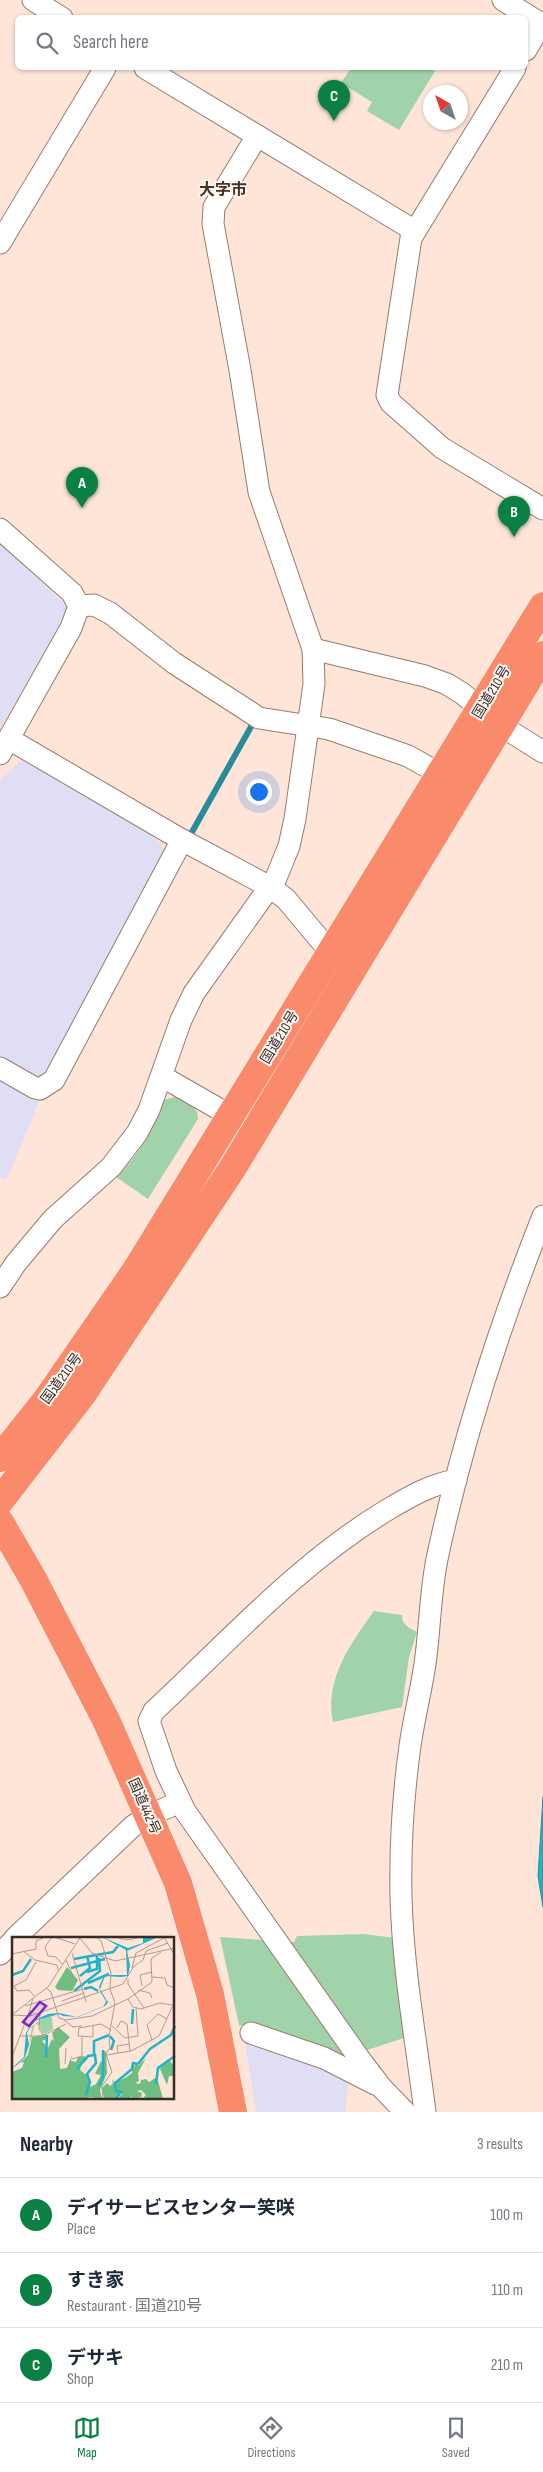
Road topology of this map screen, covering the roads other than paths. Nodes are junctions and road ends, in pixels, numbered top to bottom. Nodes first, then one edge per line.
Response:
1 (34, 0) edge
2 (503, 0) edge
3 (57, 15) edge
4 (526, 15) edge
5 (528, 16) edge
6 (542, 25) edge
7 (528, 47) edge
8 (104, 70) edge
9 (148, 70) edge
10 (514, 70) edge
11 (257, 136) junction
12 (415, 232) junction
13 (0, 243) edge
14 (543, 510) edge
15 (0, 529) edge
16 (79, 606) junction
17 (543, 606) edge
18 (313, 649) junction
19 (543, 655) edge
20 (490, 717) junction
21 (309, 725) junction
22 (4, 747) edge
23 (543, 752) edge
24 (440, 774) junction
25 (182, 840) junction
26 (270, 887) junction
27 (331, 953) junction
28 (0, 1068) edge
29 (162, 1077) junction
30 (231, 1116) junction
31 (543, 1216) edge
32 (0, 1287) edge
33 (0, 1458) edge
34 (456, 1480) junction
35 (0, 1501) edge
36 (0, 1522) edge
37 (180, 1802) junction
38 (150, 1814) junction
39 (16, 1937) edge
40 (12, 1941) edge
41 (0, 1954) edge
42 (251, 2034) dead end
43 (381, 2087) junction
44 (233, 2112) edge
45 (405, 2112) edge
46 (425, 2112) edge

1 - 3 street
2 - 4 street
5 - 6 street
6 - 7 street
8 - 13 street
9 - 11 street
10 - 12 street
11 - 12 street
11 - 18 street
12 - 14 street
15 - 16 street
16 - 21 street
16 - 22 street
17 - 20 highway, 国道210号
18 - 20 street
18 - 21 street
19 - 20 highway, 国道210号
20 - 23 street
20 - 24 highway, 国道210号
20 - 35 highway, 国道210号
21 - 24 street
21 - 26 street
22 - 25 street
24 - 27 highway, 国道210号
25 - 26 street
25 - 28 street
26 - 27 street
26 - 29 street
27 - 30 highway, 国道210号
29 - 30 street
29 - 32 street
30 - 33 highway, 国道210号
31 - 34 street
34 - 37 street
34 - 46 street
36 - 38 highway, 国道442号
37 - 38 street
37 - 43 street
38 - 39 street
38 - 44 highway, 国道442号
40 - 41 street
42 - 43 street
43 - 45 street

